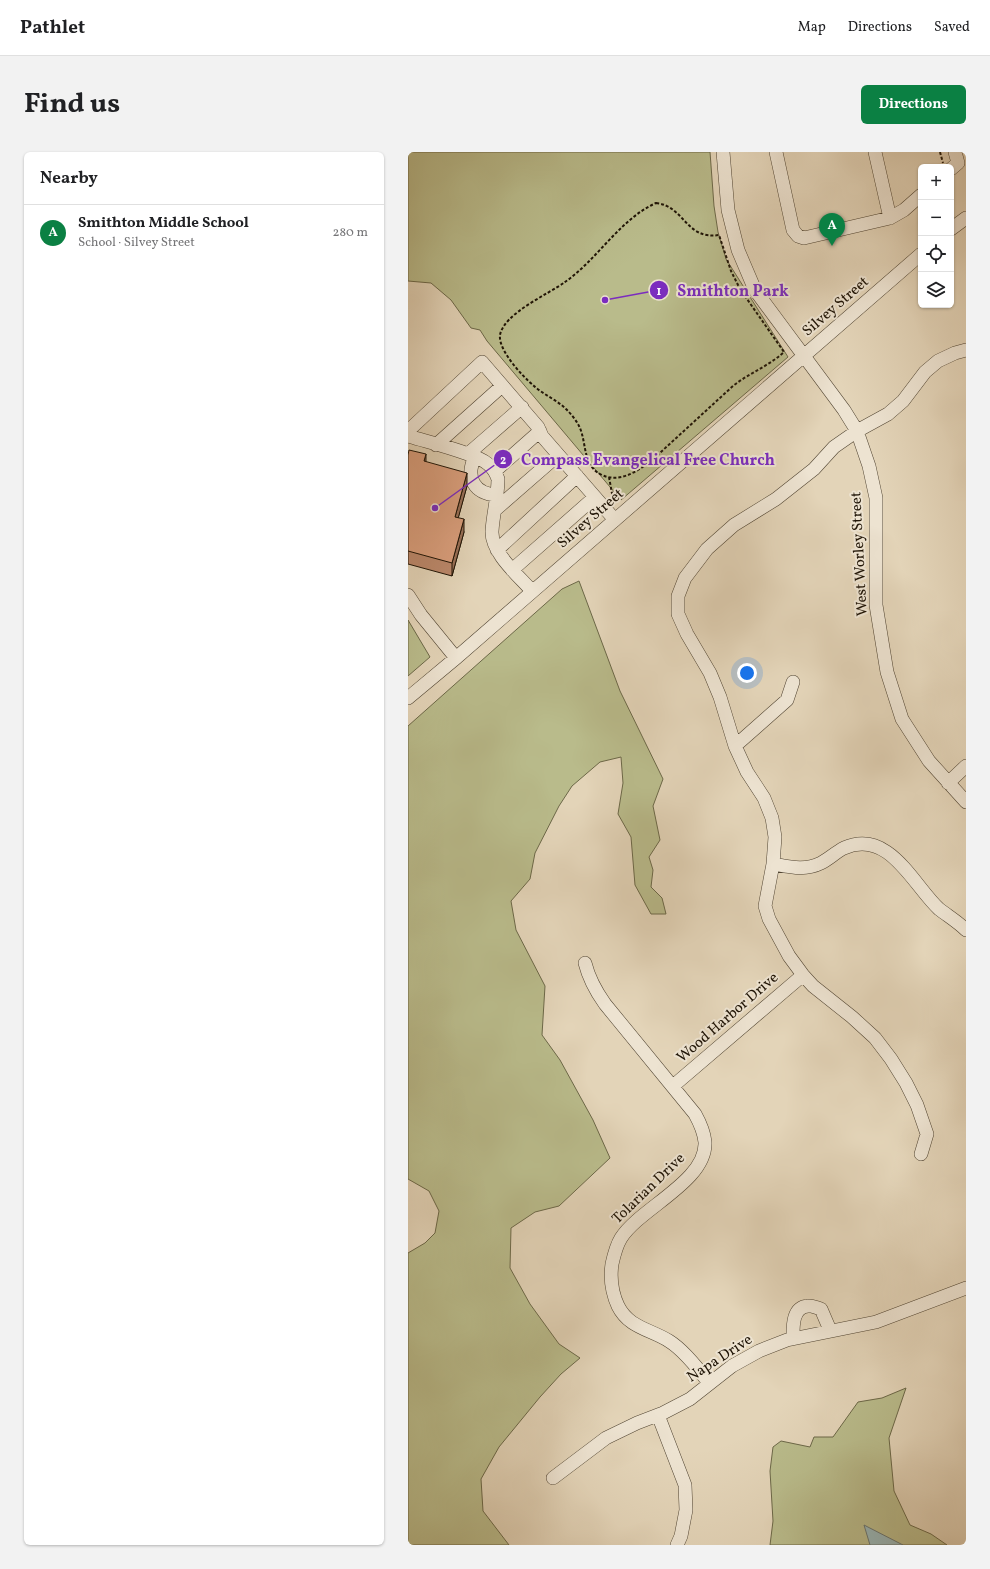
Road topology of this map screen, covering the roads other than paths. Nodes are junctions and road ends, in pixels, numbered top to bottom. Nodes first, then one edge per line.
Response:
1 (723, 152) edge
2 (776, 152) edge
3 (875, 152) edge
4 (955, 152) edge
5 (954, 166) edge
6 (918, 198) edge
7 (890, 218) junction
8 (966, 218) edge
9 (954, 227) edge
10 (918, 257) edge
11 (966, 350) edge
12 (804, 356) junction
13 (502, 386) junction
14 (522, 407) junction
15 (408, 431) edge
16 (540, 431) junction
17 (857, 431) junction
18 (408, 436) edge
19 (436, 445) junction
20 (558, 455) junction
21 (471, 456) junction
22 (495, 471) junction
23 (577, 476) junction
24 (497, 495) junction
25 (595, 497) junction
26 (495, 510) junction
27 (615, 520) junction
28 (497, 550) junction
29 (512, 570) junction
30 (532, 591) junction
31 (408, 595) edge
32 (456, 658) junction
33 (793, 682) dead end
34 (408, 698) edge
35 (735, 746) junction
36 (966, 766) edge
37 (948, 783) junction
38 (966, 802) edge
39 (773, 864) junction
40 (963, 922) edge
41 (585, 963) dead end
42 (803, 975) junction
43 (673, 1086) junction
44 (921, 1154) dead end
45 (966, 1288) edge
46 (830, 1330) junction
47 (793, 1338) junction
48 (709, 1383) junction
49 (658, 1415) junction
50 (553, 1478) dead end
51 (677, 1545) edge

1 - 12 street, West Worley Street
2 - 7 street
3 - 7 street
4 - 5 street
6 - 7 street
8 - 9 street
10 - 12 street, Silvey Street
11 - 17 street
12 - 17 street, West Worley Street
12 - 27 street, Silvey Street
13 - 14 street
13 - 15 street
13 - 19 street
14 - 16 street
14 - 21 street
16 - 20 street
16 - 22 street
17 - 35 street
17 - 37 street, West Worley Street
18 - 19 street
19 - 21 street
20 - 23 street
20 - 26 street
21 - 22 street
21 - 24 street
22 - 24 street
23 - 25 street
23 - 28 street
24 - 26 street
25 - 27 street
25 - 29 street
26 - 28 street
27 - 30 street, Silvey Street
28 - 29 street
29 - 30 street
30 - 32 street, Silvey Street
31 - 32 street
32 - 34 street, Silvey Street
33 - 35 street
35 - 39 street
36 - 37 street
37 - 38 street, West Worley Street
39 - 40 street
39 - 42 street
41 - 43 street, Tolarian Drive
42 - 43 street, Wood Harbor Drive
42 - 44 street
43 - 48 street, Tolarian Drive
45 - 46 street, Napa Drive
46 - 47 street, Napa Drive
46 - 47 street
47 - 48 street, Napa Drive
48 - 49 street, Napa Drive
49 - 50 street, Napa Drive
49 - 51 street

